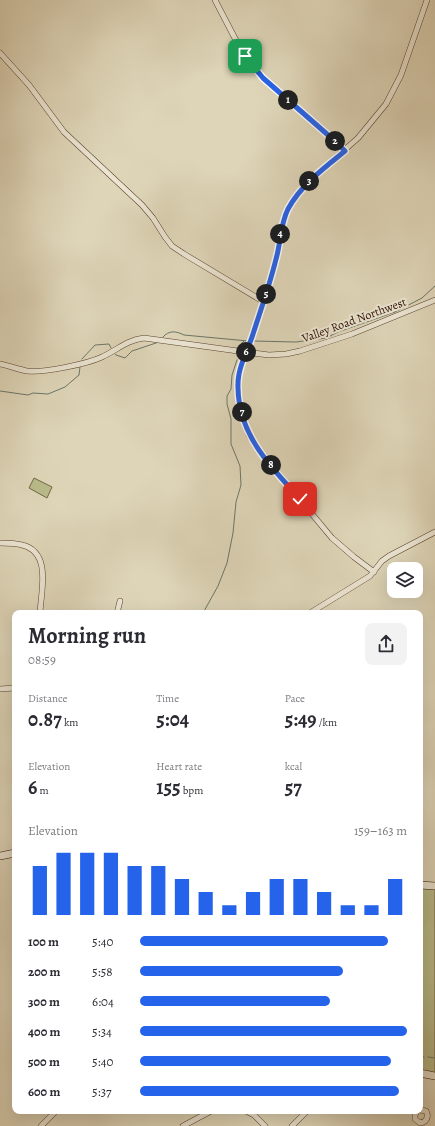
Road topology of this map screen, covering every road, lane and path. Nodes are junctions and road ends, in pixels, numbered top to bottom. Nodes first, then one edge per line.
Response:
1 (215, 0) edge
2 (427, 0) edge
3 (0, 54) edge
4 (345, 151) junction
5 (435, 300) edge
6 (264, 302) junction
7 (245, 352) junction
8 (0, 364) edge
9 (435, 532) edge
10 (0, 543) edge
11 (374, 572) junction
12 (120, 601) dead end
13 (40, 610) edge
14 (118, 610) edge
15 (315, 610) edge
16 (12, 688) edge
17 (0, 689) edge
18 (12, 854) edge
19 (0, 856) edge
20 (423, 885) edge
21 (435, 886) edge
22 (423, 1074) edge
23 (435, 1076) edge
24 (423, 1110) edge
25 (53, 1114) edge
26 (205, 1114) edge
27 (252, 1114) edge
28 (304, 1114) edge
29 (416, 1114) edge
30 (420, 1124) edge
31 (41, 1126) edge
32 (183, 1126) edge
33 (265, 1126) edge
34 (292, 1126) edge

1 - 4 street
2 - 4 street
3 - 6 street
4 - 6 street
5 - 7 street, Valley Road Northwest
6 - 7 street
7 - 8 street, Valley Road Northwest
7 - 11 street
9 - 11 street
10 - 13 street
11 - 15 street
12 - 14 street
16 - 17 street
18 - 19 street
20 - 21 street
22 - 23 street
24 - 30 street
25 - 31 street
26 - 32 street
27 - 33 street
28 - 34 street
29 - 30 street

